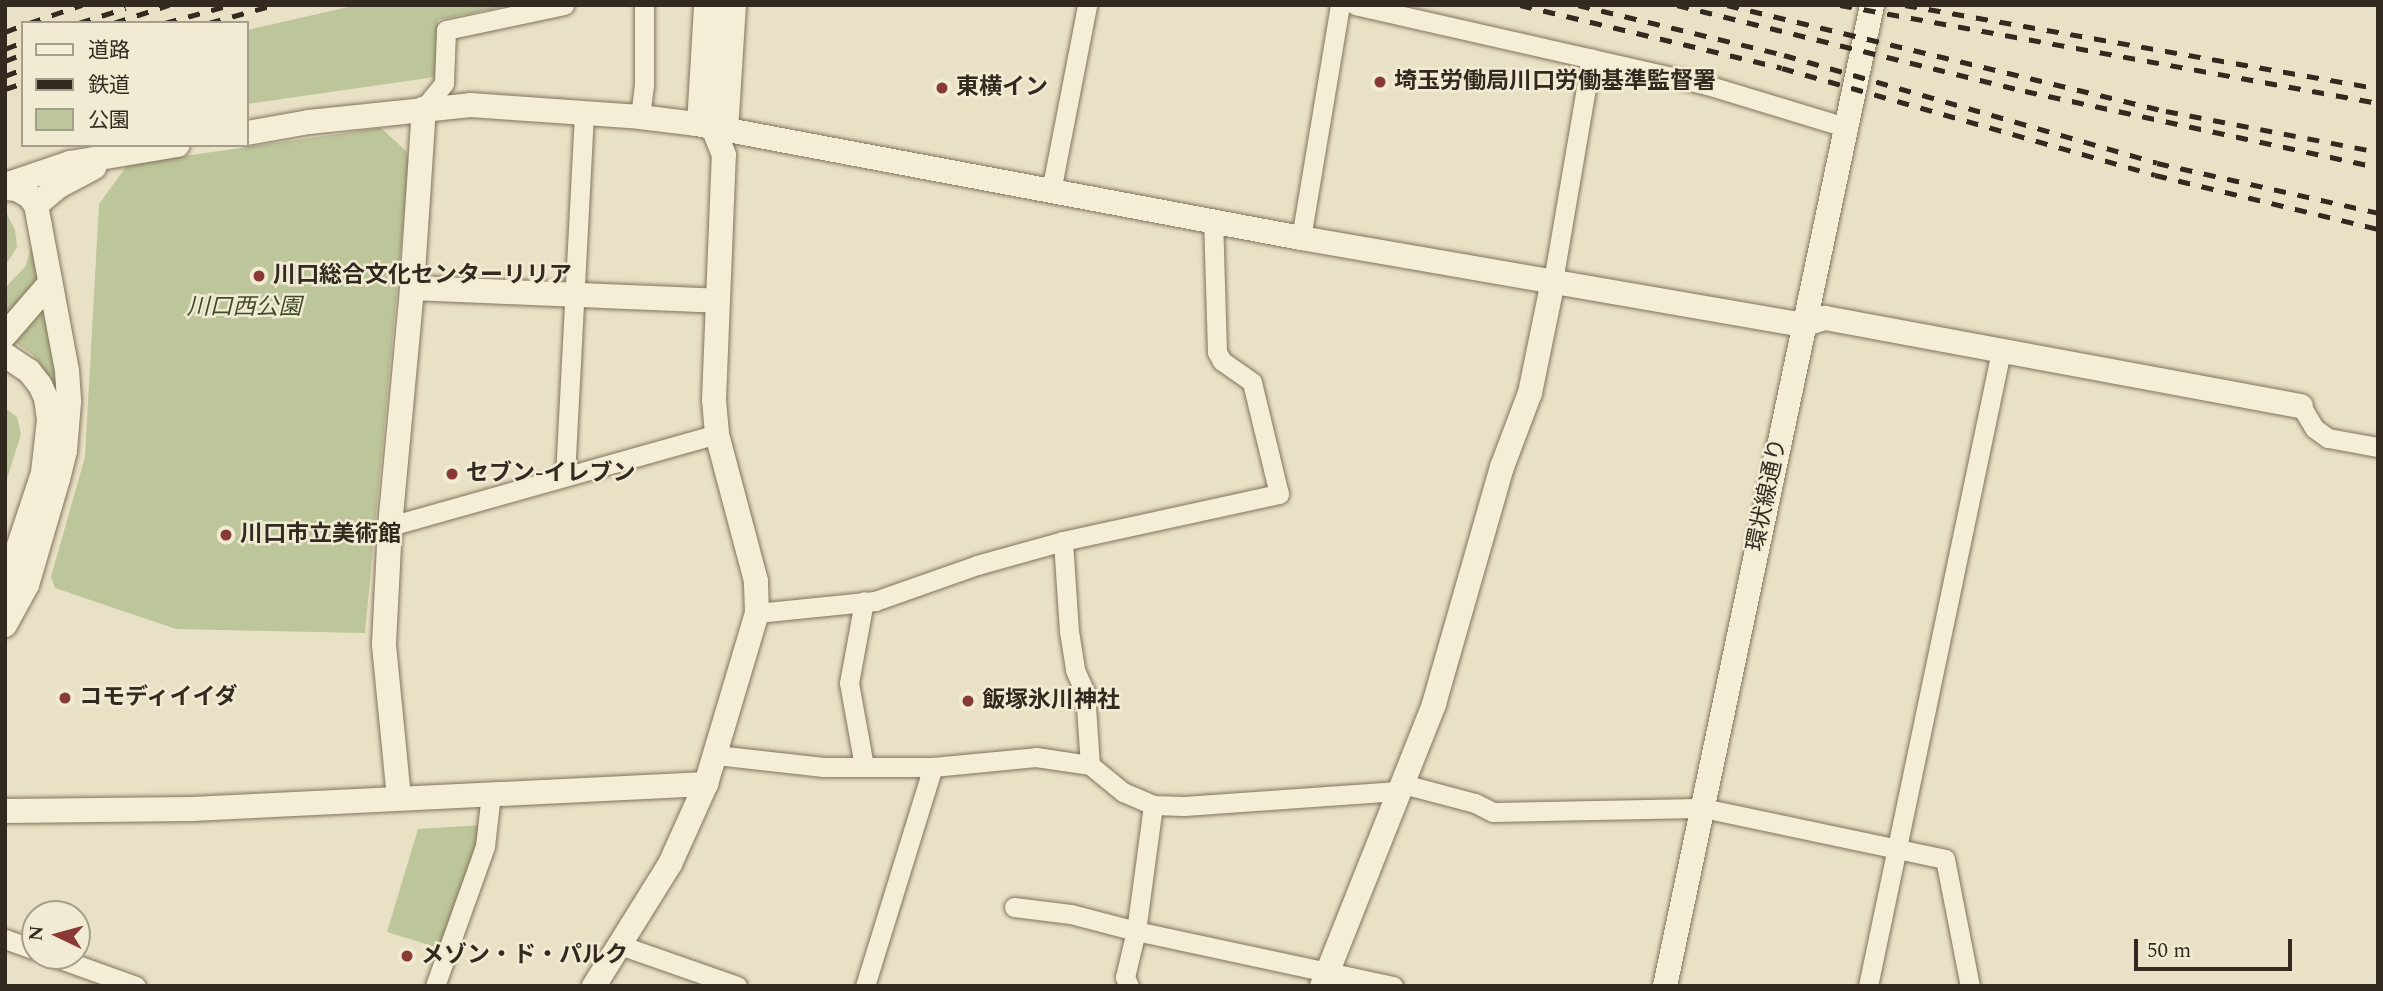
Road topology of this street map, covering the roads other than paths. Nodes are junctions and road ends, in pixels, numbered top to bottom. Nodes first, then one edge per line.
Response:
1 (564, 5) edge
2 (644, 5) edge
3 (703, 5) edge
4 (721, 5) edge
5 (736, 5) edge
6 (1087, 5) edge
7 (1340, 5) edge
8 (1355, 5) edge
9 (1872, 5) edge
10 (1591, 58) junction
11 (424, 108) junction
12 (584, 112) junction
13 (640, 117) junction
14 (1846, 127) junction
15 (712, 128) junction
16 (248, 133) edge
17 (167, 147) edge
18 (138, 152) junction
19 (5, 186) edge
20 (1051, 191) junction
21 (36, 205) junction
22 (1213, 221) junction
23 (1301, 237) junction
24 (1553, 281) junction
25 (51, 283) junction
26 (412, 288) junction
27 (574, 295) junction
28 (718, 301) junction
29 (1802, 325) junction
30 (5, 335) edge
31 (2001, 352) junction
32 (5, 355) edge
33 (2301, 406) joint
34 (717, 434) junction
35 (2378, 447) edge
36 (565, 476) junction
37 (390, 526) junction
38 (1063, 541) junction
39 (6, 582) edge
40 (864, 601) junction
41 (757, 613) junction
42 (5, 625) edge
43 (716, 755) junction
44 (1090, 765) junction
45 (864, 766) junction
46 (933, 767) junction
47 (706, 784) junction
48 (1402, 788) junction
49 (491, 794) junction
50 (399, 798) junction
51 (1153, 804) junction
52 (1703, 808) junction
53 (5, 811) edge
54 (1897, 847) junction
55 (1014, 907) dead end
56 (1136, 931) junction
57 (620, 945) junction
58 (91, 970) edge
59 (1325, 979) edge
60 (136, 986) edge
61 (435, 986) edge
62 (594, 986) edge
63 (737, 986) edge
64 (865, 986) edge
65 (1129, 986) edge
66 (1393, 986) edge
67 (1665, 986) edge
68 (1868, 986) edge
69 (1970, 986) edge

1 - 11 street
2 - 13 street
3 - 15 street
4 - 15 street
5 - 15 street
6 - 20 street
7 - 23 street
8 - 10 street
9 - 14 street, 環状線通り
10 - 14 street
10 - 24 street
11 - 12 street
11 - 16 street
11 - 26 street
12 - 13 street
12 - 27 street
13 - 15 street
14 - 29 street, 環状線通り
15 - 20 street
15 - 28 street
17 - 18 street
18 - 19 street
18 - 21 street
19 - 21 street
20 - 22 street
21 - 25 street
22 - 23 street
22 - 38 street
23 - 24 street
24 - 29 street
24 - 48 street
25 - 30 street
25 - 42 street
26 - 27 street
26 - 37 street
27 - 28 street
27 - 36 street
28 - 34 street
29 - 31 street
29 - 52 street, 環状線通り
31 - 33 street
31 - 54 street
32 - 39 street
33 - 35 street
34 - 36 street
34 - 41 street
36 - 37 street
37 - 50 street
38 - 40 street
38 - 44 street
40 - 41 street
40 - 45 street
41 - 43 street
43 - 45 street
43 - 47 street
44 - 46 street
44 - 51 street
45 - 46 street
46 - 64 street
47 - 49 street
47 - 57 street
48 - 51 street
48 - 52 street
48 - 59 street
49 - 50 street
49 - 61 street
50 - 53 street
51 - 56 street
52 - 54 street
52 - 67 street, 環状線通り
54 - 68 street
54 - 69 street
55 - 56 street
56 - 59 street
56 - 65 street
57 - 62 street
57 - 63 street
58 - 60 street
59 - 66 street

